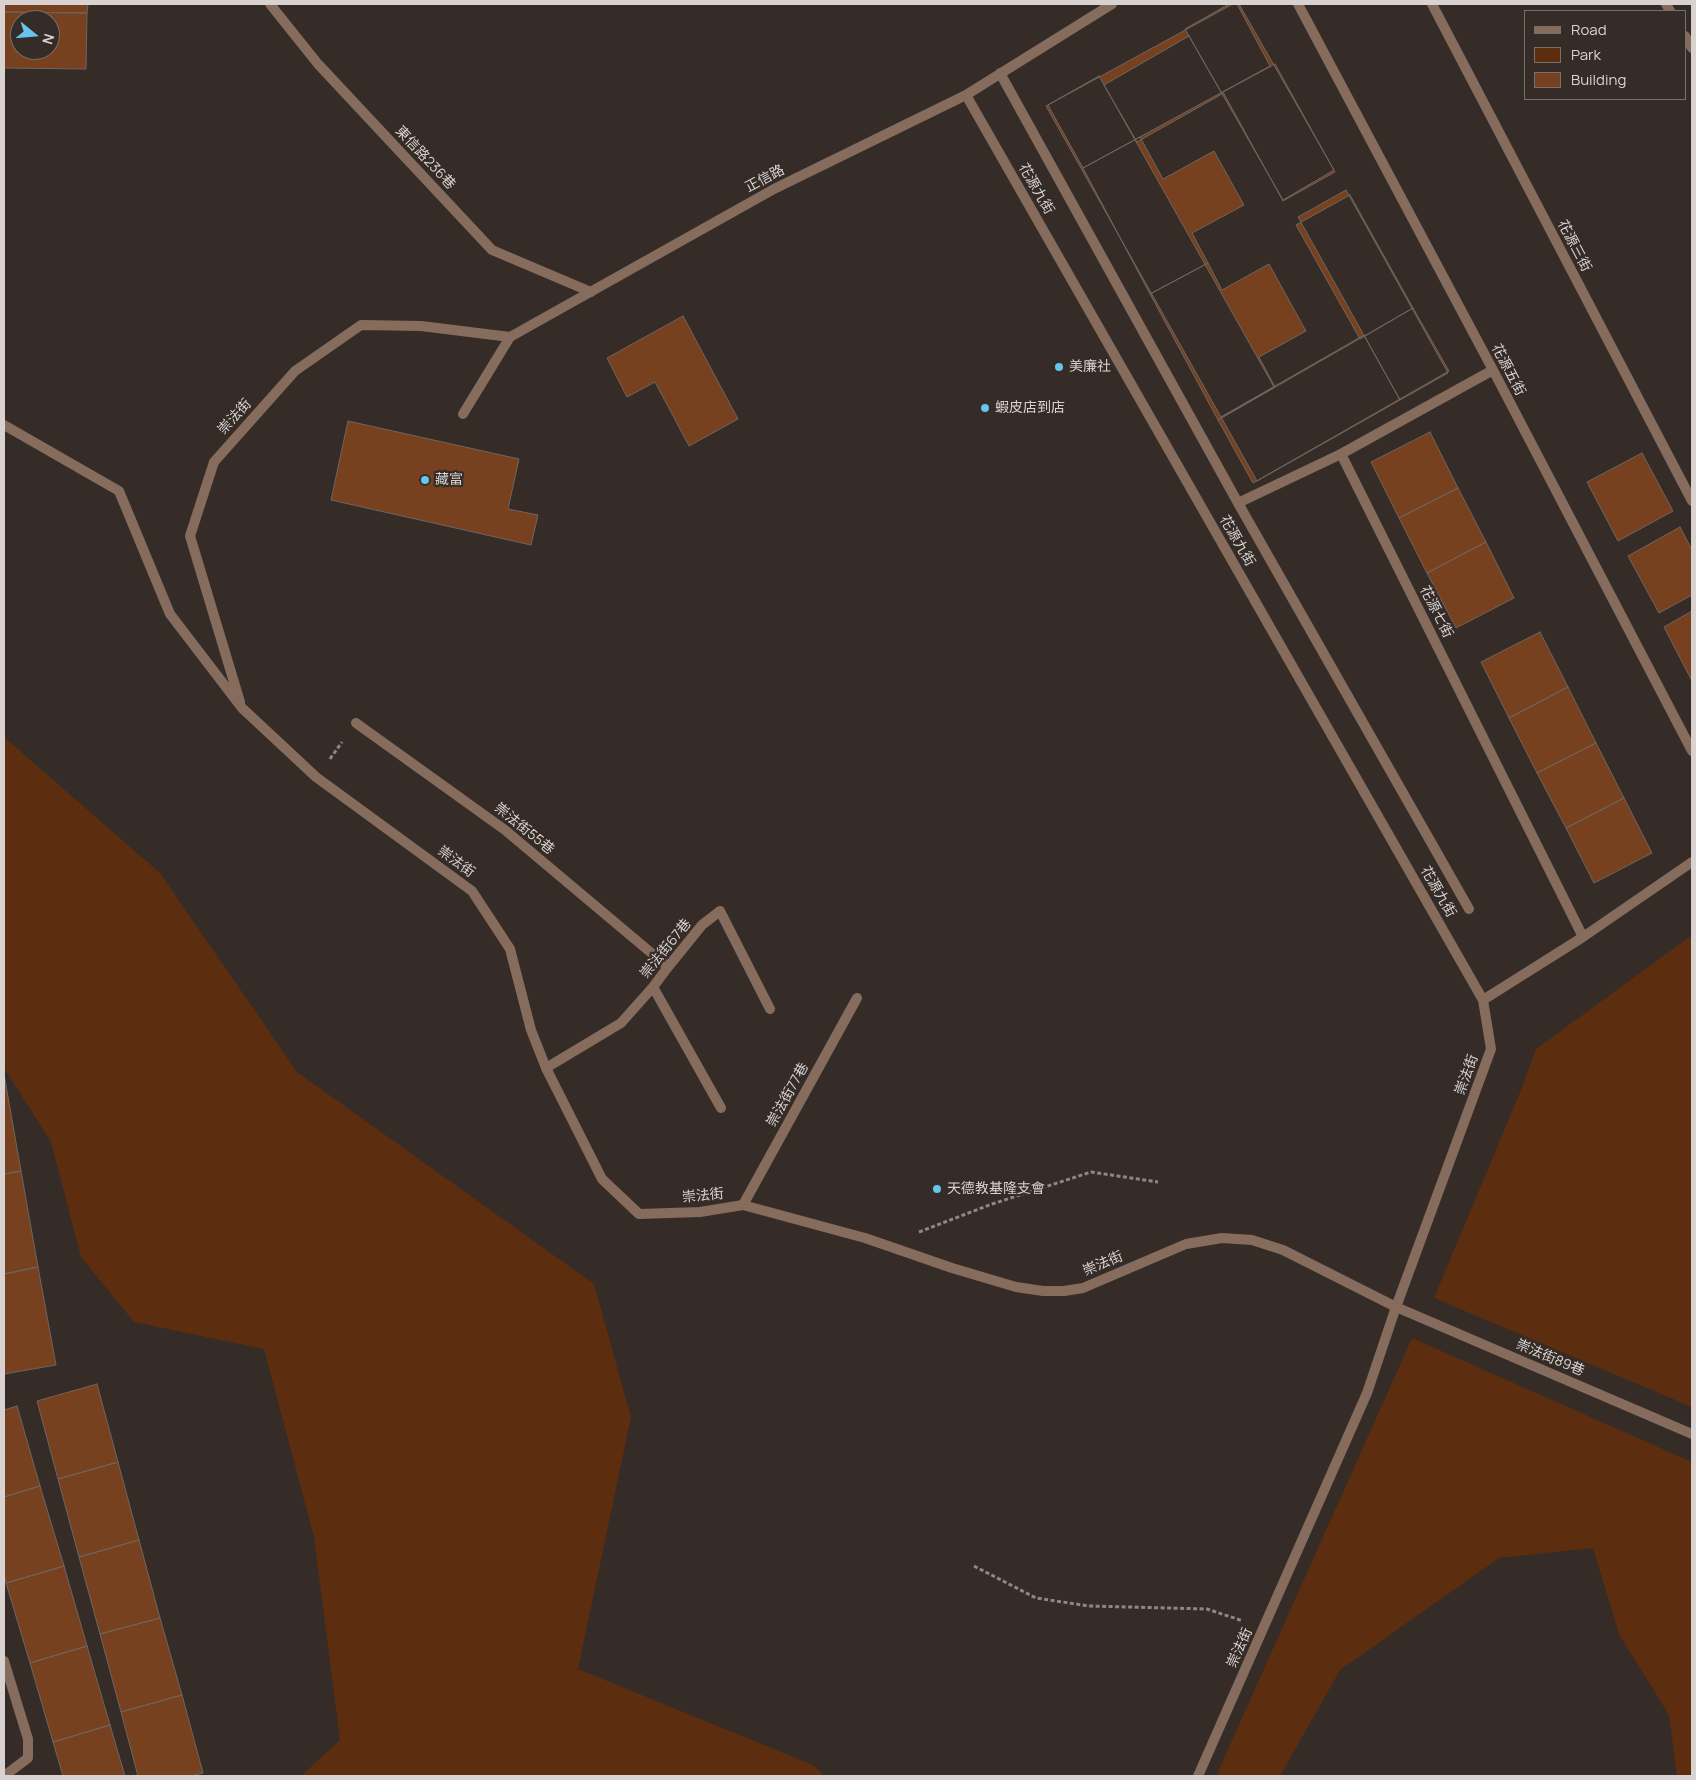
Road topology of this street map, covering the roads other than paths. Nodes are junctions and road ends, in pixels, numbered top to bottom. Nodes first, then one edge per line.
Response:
1 (270, 4) edge
2 (1112, 4) edge
3 (1298, 4) edge
4 (1432, 4) edge
5 (1000, 72) junction
6 (966, 95) junction
7 (591, 292) junction
8 (510, 338) junction
9 (1493, 370) junction
10 (463, 414) dead end
11 (4, 425) edge
12 (1341, 454) junction
13 (1692, 501) edge
14 (1238, 503) junction
15 (242, 708) junction
16 (356, 723) road end
17 (1692, 751) edge
18 (1692, 862) edge
19 (1469, 909) dead end
20 (1583, 938) junction
21 (668, 967) junction
22 (653, 988) junction
23 (857, 998) dead end
24 (1483, 1000) junction
25 (770, 1009) dead end
26 (546, 1068) junction
27 (721, 1108) dead end
28 (743, 1205) junction
29 (1396, 1308) junction
30 (1692, 1434) edge
31 (4, 1660) edge
32 (4, 1776) edge
33 (1198, 1776) edge

1 - 7 street, 東信路236巷
2 - 5 street, 正信路
3 - 9 street, 花源五街
4 - 13 street, 花源三街
5 - 6 street, 正信路
5 - 14 street, 花源九街
6 - 7 street, 正信路
6 - 24 street, 花源九街
7 - 8 street, 正信路
8 - 10 street, 正信路
8 - 15 street, 崇法街
9 - 12 street
9 - 17 street, 花源五街
11 - 15 street, 崇法街
12 - 14 street
12 - 20 street, 花源七街
14 - 19 street, 花源九街
15 - 26 street, 崇法街
16 - 21 street, 崇法街55巷
18 - 20 street
20 - 24 street
21 - 22 street, 崇法街67巷
21 - 25 street, 崇法街67巷
22 - 26 street, 崇法街67巷
22 - 27 street
23 - 28 street, 崇法街77巷
24 - 29 street, 崇法街
26 - 28 street, 崇法街
28 - 29 street, 崇法街
29 - 30 street, 崇法街89巷
29 - 33 street, 崇法街
31 - 32 street

